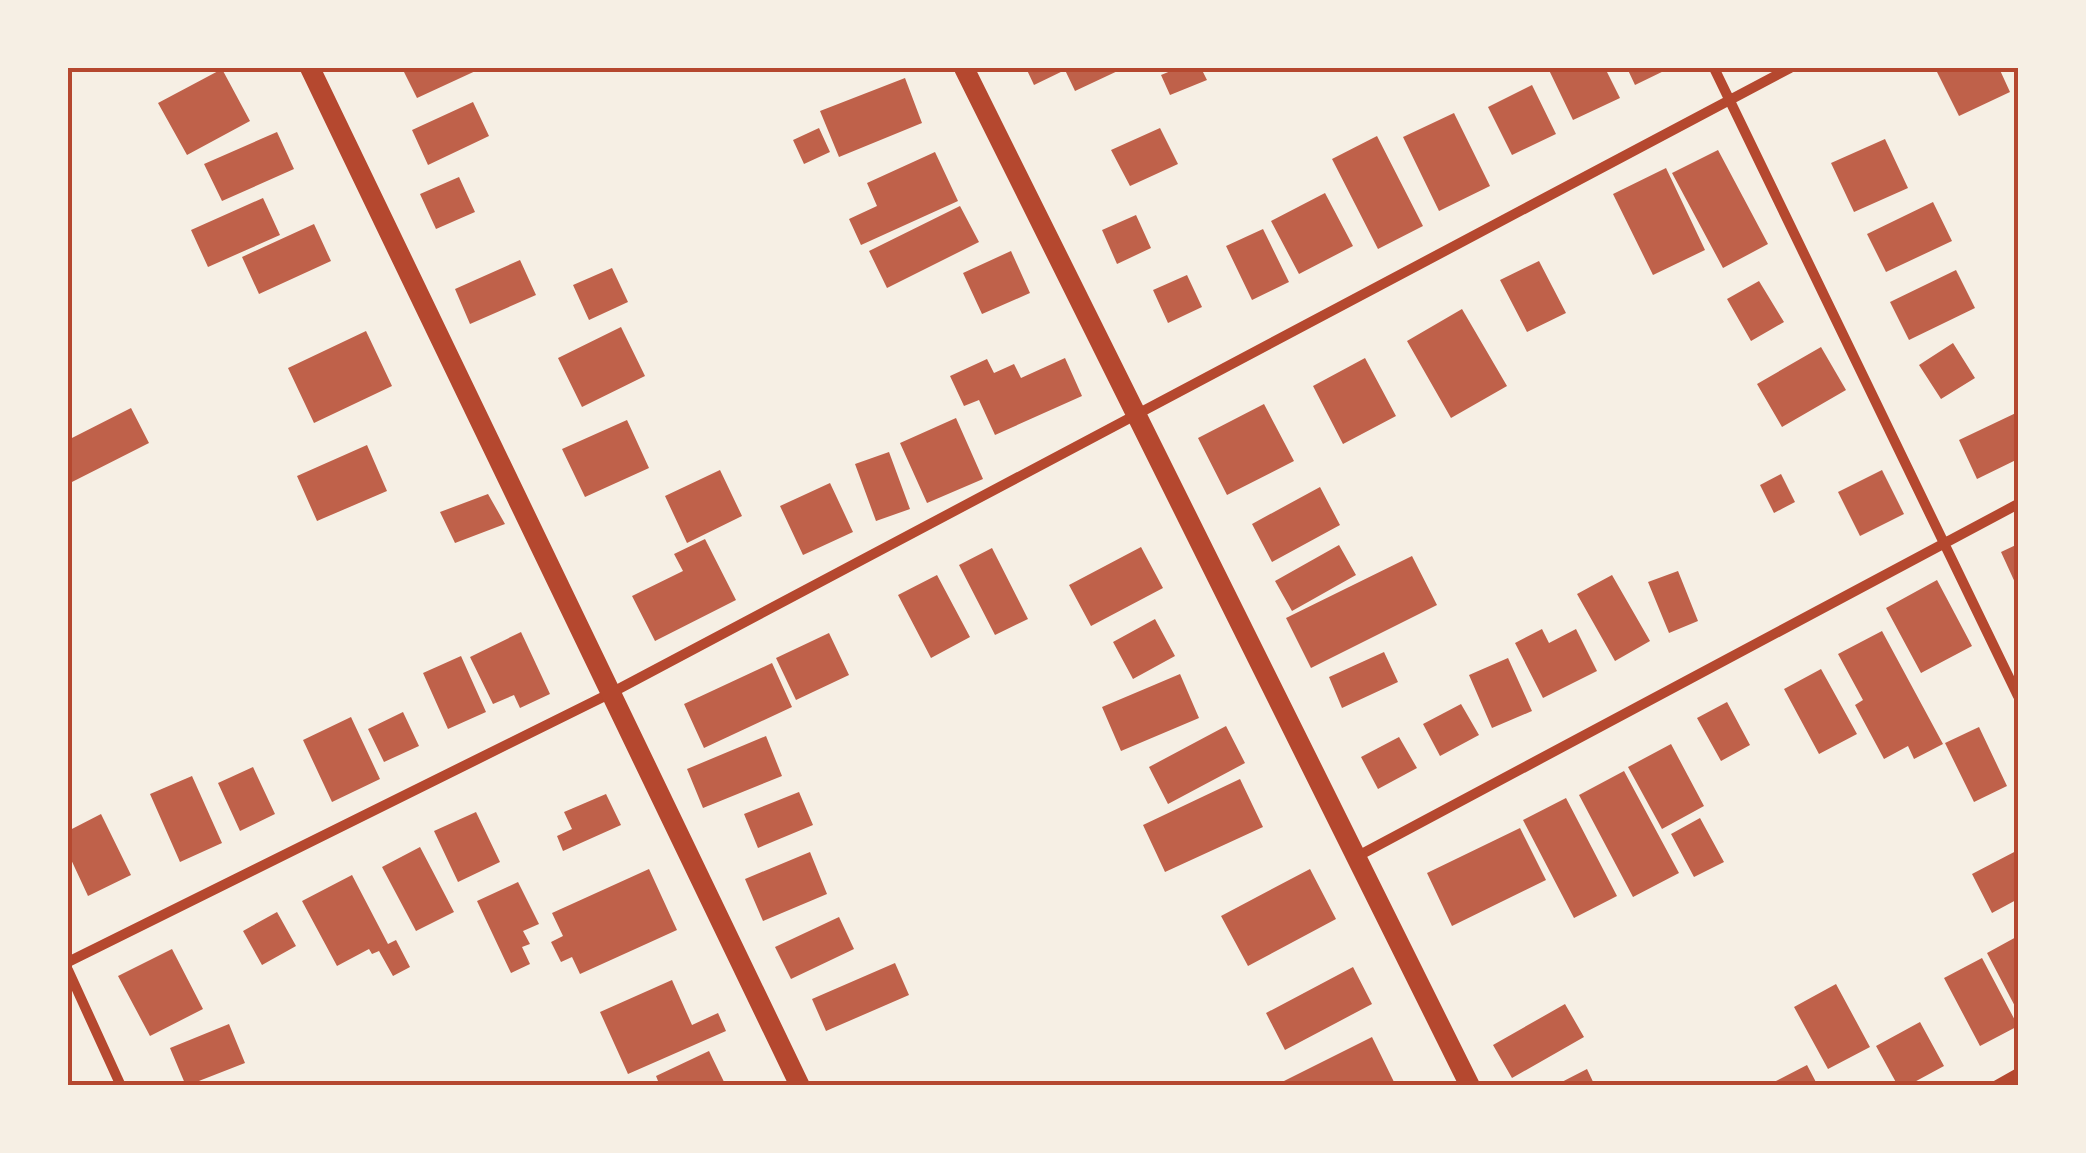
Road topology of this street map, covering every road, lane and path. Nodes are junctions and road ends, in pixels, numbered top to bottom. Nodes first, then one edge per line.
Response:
1 (310, 68) edge
2 (964, 68) edge
3 (1714, 68) edge
4 (1790, 68) edge
5 (1730, 98) junction
6 (1136, 416) junction
7 (2018, 504) edge
8 (1944, 542) junction
9 (611, 693) junction
10 (2018, 696) edge
11 (1358, 856) junction
12 (68, 962) edge
13 (68, 970) edge
14 (2018, 1073) edge
15 (121, 1086) edge
16 (800, 1086) edge
17 (1470, 1086) edge
18 (1995, 1086) edge

1 - 9 main road
2 - 6 main road
3 - 5 street
4 - 5 street
5 - 6 street
5 - 8 street
6 - 9 street
6 - 11 main road
7 - 8 street
8 - 10 street
8 - 11 street
9 - 12 street
9 - 16 main road
11 - 17 main road
13 - 15 street
14 - 18 street

